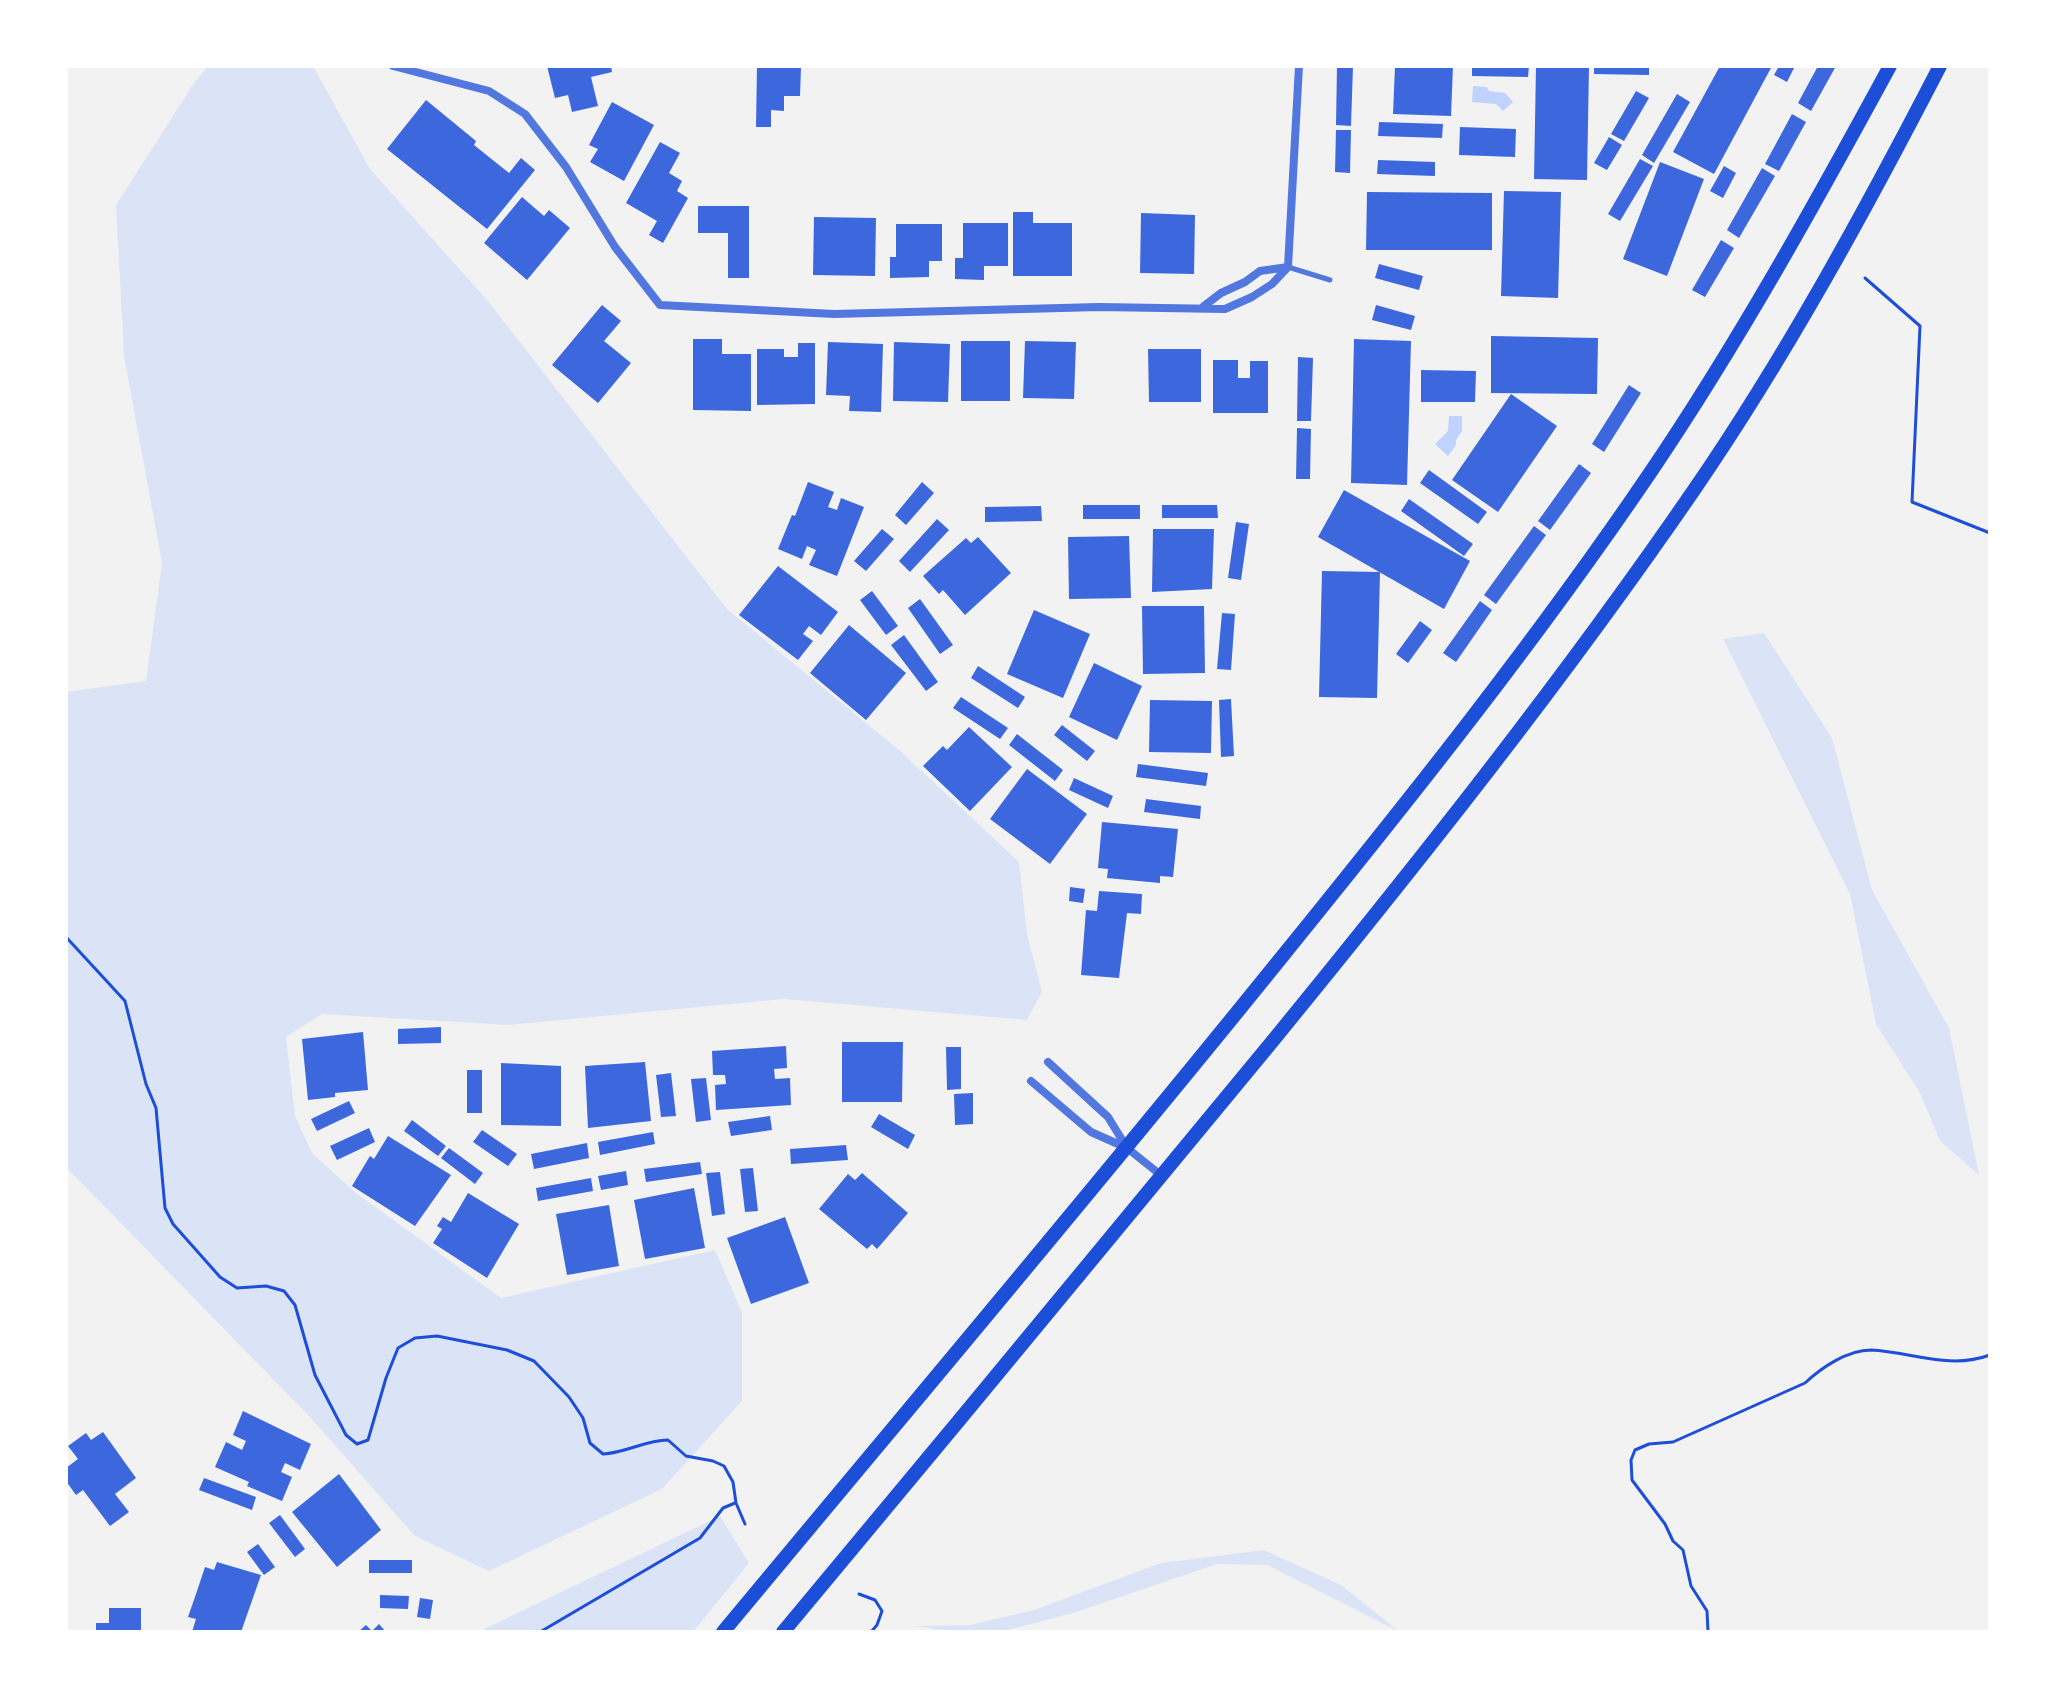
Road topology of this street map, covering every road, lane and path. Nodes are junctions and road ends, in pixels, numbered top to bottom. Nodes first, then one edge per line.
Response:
1 (393, 66) edge
2 (1299, 66) edge
3 (1890, 66) edge
4 (1940, 66) edge
5 (1288, 267) junction
6 (1865, 278) dead end
7 (1330, 280) dead end
8 (1203, 307) junction
9 (1990, 533) edge
10 (66, 937) edge
11 (1048, 1062) dead end
12 (1031, 1081) dead end
13 (1127, 1148) junction
14 (1162, 1176) junction
15 (1990, 1355) edge
16 (736, 1503) junction
17 (745, 1524) dead end
18 (859, 1594) dead end
19 (540, 1632) edge
20 (723, 1632) edge
21 (783, 1632) edge
22 (871, 1632) edge
23 (1708, 1632) edge

1 - 8 street
2 - 5 street
3 - 13 main road
4 - 14 main road
5 - 7 lane
5 - 8 street
5 - 8 street
6 - 9 path
10 - 16 path
11 - 13 street
12 - 13 street
13 - 14 street
13 - 20 main road
14 - 21 main road
15 - 23 path
16 - 17 path
16 - 19 path
18 - 22 path

